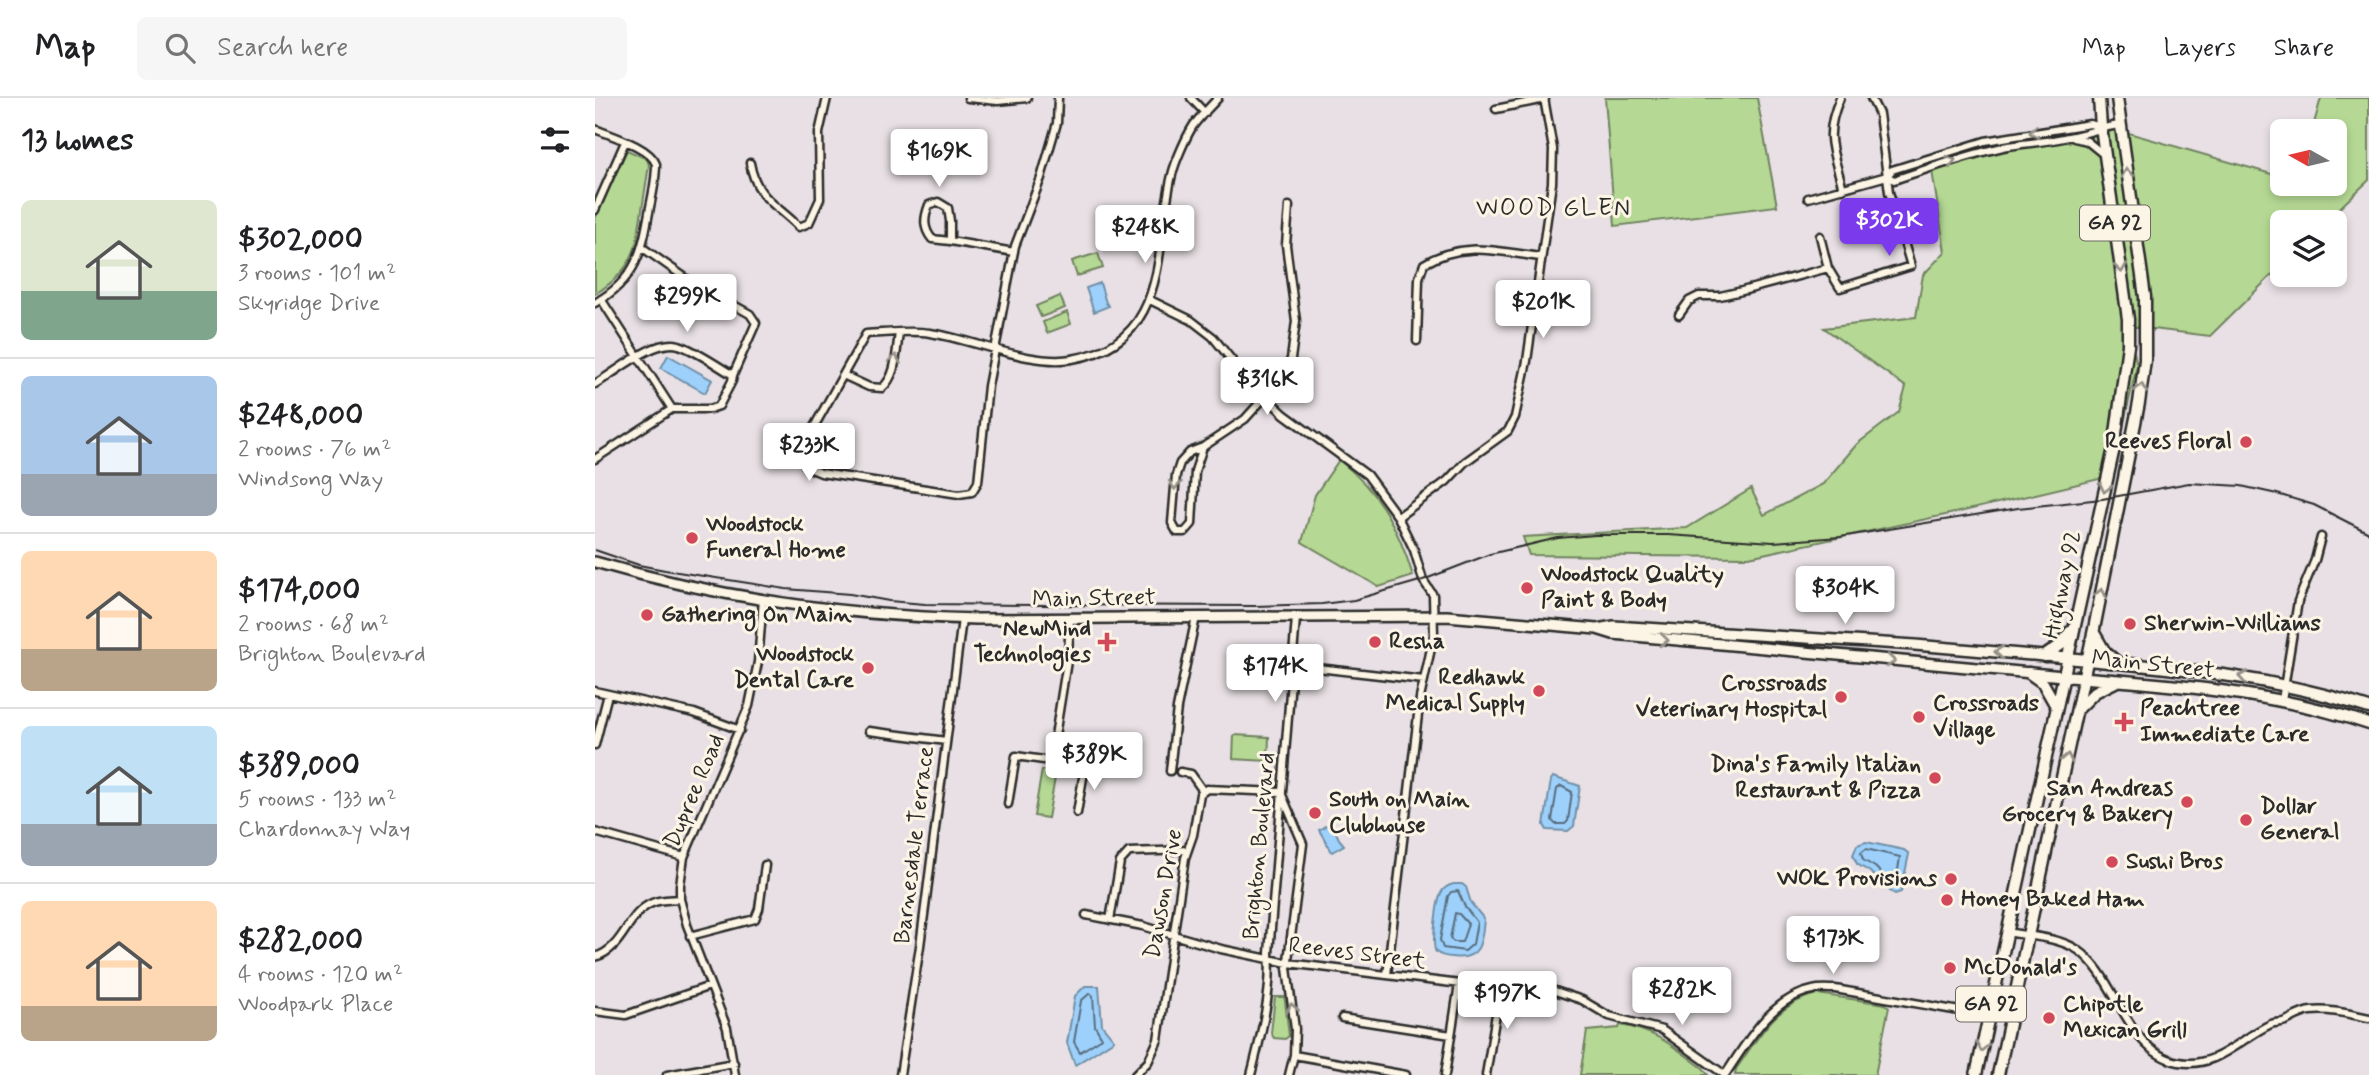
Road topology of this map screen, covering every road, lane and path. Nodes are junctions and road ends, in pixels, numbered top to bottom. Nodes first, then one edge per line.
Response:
1 (827, 98) edge
2 (968, 98) edge
3 (1027, 98) edge
4 (1058, 98) edge
5 (1191, 98) edge
6 (1218, 98) edge
7 (1544, 98) edge
8 (1840, 98) edge
9 (1871, 98) edge
10 (2099, 98) edge
11 (2117, 98) edge
12 (1496, 109) dead end
13 (1205, 113) junction
14 (2120, 125) junction
15 (2101, 127) junction
16 (595, 129) edge
17 (2069, 137) junction
18 (625, 142) junction
19 (2105, 156) junction
20 (750, 163) dead end
21 (1887, 176) junction
22 (1843, 188) junction
23 (1808, 198) dead end
24 (1289, 206) dead end
25 (595, 209) edge
26 (1820, 236) dead end
27 (950, 241) junction
28 (643, 248) junction
29 (1014, 252) junction
30 (1541, 257) junction
31 (1828, 268) junction
32 (1150, 300) junction
33 (598, 301) edge
34 (1679, 315) dead end
35 (899, 333) junction
36 (1417, 341) dead end
37 (995, 349) junction
38 (638, 357) junction
39 (733, 375) junction
40 (843, 375) junction
41 (595, 384) edge
42 (1266, 397) junction
43 (672, 409) junction
44 (2117, 430) junction
45 (2133, 432) junction
46 (1203, 447) junction
47 (595, 459) edge
48 (1398, 517) junction
49 (2322, 537) dead end
50 (595, 562) edge
51 (763, 598) junction
52 (1196, 617) junction
53 (1434, 617) junction
54 (1070, 618) junction
55 (1296, 618) junction
56 (962, 619) junction
57 (2074, 626) junction
58 (1598, 629) junction
59 (2094, 633) junction
60 (2045, 656) junction
61 (2067, 658) junction
62 (2088, 660) junction
63 (2119, 663) junction
64 (1291, 665) junction
65 (2029, 673) junction
66 (2063, 676) junction
67 (2084, 678) junction
68 (1424, 680) junction
69 (2119, 681) junction
70 (2285, 684) junction
71 (595, 691) edge
72 (608, 694) junction
73 (2282, 701) junction
74 (2056, 706) junction
75 (2369, 708) edge
76 (2077, 712) junction
77 (2369, 724) edge
78 (740, 730) junction
79 (869, 731) dead end
80 (946, 741) junction
81 (595, 745) edge
82 (1051, 761) junction
83 (1170, 771) dead end
84 (1180, 772) dead end
85 (1203, 791) junction
86 (1282, 793) junction
87 (1008, 804) dead end
88 (1077, 813) dead end
89 (595, 832) edge
90 (1187, 850) junction
91 (684, 857) junction
92 (765, 865) dead end
93 (680, 899) junction
94 (1086, 915) dead end
95 (1110, 920) junction
96 (2006, 932) junction
97 (1173, 935) junction
98 (690, 936) junction
99 (2028, 936) junction
100 (595, 957) edge
101 (1269, 960) junction
102 (1288, 962) junction
103 (1387, 975) junction
104 (1459, 984) junction
105 (1497, 985) junction
106 (710, 986) junction
107 (595, 1011) edge
108 (1988, 1016) junction
109 (1342, 1018) dead end
110 (2369, 1018) edge
111 (1451, 1035) junction
112 (1294, 1055) junction
113 (734, 1063) junction
114 (667, 1075) edge
115 (735, 1075) edge
116 (900, 1075) edge
117 (1135, 1075) edge
118 (1251, 1075) edge
119 (1289, 1075) edge
120 (1406, 1075) edge
121 (1445, 1075) edge
122 (1486, 1075) edge
123 (1725, 1075) edge
124 (1976, 1075) edge
125 (1998, 1075) edge

1 - 20 street
2 - 3 street
4 - 29 street
5 - 13 street
6 - 13 street
7 - 12 street
7 - 30 street
8 - 22 street
9 - 21 street
10 - 15 main road, Highway 92 / GA 92
11 - 14 main road, Highway 92 / GA 92
13 - 32 street
14 - 15 street
45 -> 14 main road, Highway 92 / GA 92
15 - 17 street
15 - 19 main road, Highway 92 / GA 92
15 -> 21 street
16 - 18 street
17 - 19 street
21 -> 17 street
18 - 25 street
18 - 28 street
19 -> 44 main road, Highway 92 / GA 92
21 - 22 street
21 - 31 street
22 - 23 street
24 - 42 street
26 - 31 street
27 - 27 street
27 - 29 street
28 - 33 street
28 - 39 street
29 - 37 street
30 - 36 street
30 - 48 street
31 - 34 street
32 - 37 street
32 - 42 street
33 - 38 street
35 - 37 street
35 - 40 street
40 -> 35 street
37 - 40 street
38 - 39 street
38 - 41 street
38 - 43 street
39 - 43 street
42 - 46 street
42 - 48 street
43 - 47 street
44 - 45 main road
44 -> 57 main road, Highway 92 / GA 92
59 -> 45 main road, Highway 92 / GA 92
46 -> 46 street
48 - 53 street
49 - 70 street
50 - 51 main road, Main Street
51 - 56 main road, Main Street
51 - 78 street, Dupree Road
52 - 54 main road, Main Street
52 - 55 main road, Main Street
52 - 83 street
53 - 55 main road, Main Street
53 - 58 main road, Main Street
53 - 68 street
54 - 56 main road, Main Street
54 - 82 street
55 - 64 street, Brighton Boulevard
56 - 80 street, Barnesdale Terrace
57 - 60 main road
57 - 61 main road, Highway 92 / GA 92
60 -> 58 main road, Main Street
58 -> 65 main road, Main Street
59 - 62 main road, Highway 92 / GA 92
59 - 63 main road
60 - 61 main road, Main Street
61 - 62 main road, Main Street
61 - 66 main road, Highway 92 / GA 92
62 - 63 main road, Main Street
62 - 67 main road, Highway 92 / GA 92
70 -> 63 main road, Main Street
64 - 68 street
64 - 86 street, Brighton Boulevard
65 - 66 main road, Main Street
65 - 74 main road
66 - 67 main road, Main Street
66 - 74 main road, Highway 92 / GA 92
67 - 69 main road, Main Street
67 - 76 main road, Highway 92 / GA 92
68 - 103 street
69 - 73 main road, Main Street
69 - 76 main road
70 - 73 street
70 - 75 main road, Main Street
71 - 72 street
72 - 78 street
72 - 81 street
73 - 77 main road, Main Street
74 - 96 main road, Highway 92 / GA 92
99 -> 76 main road, Highway 92 / GA 92
78 - 91 street, Dupree Road
79 - 80 street
80 - 116 street, Barnesdale Terrace
82 - 87 street
82 - 88 street
84 - 85 street
85 - 86 street
85 - 90 street, Dawson Drive
86 - 101 street, Brighton Boulevard
86 - 102 street
89 - 91 street
90 - 95 street
90 - 97 street, Dawson Drive
91 - 93 street, Dupree Road
92 - 98 street
93 - 98 street, Dupree Road
93 - 100 street
94 - 95 street, Reeves Street
95 - 97 street, Reeves Street
96 - 99 street
96 - 108 main road, Highway 92 / GA 92
97 - 101 street, Reeves Street
97 - 117 street, Dawson Drive
98 - 106 street, Dupree Road
99 - 110 street
99 - 125 main road, Highway 92 / GA 92
101 - 102 street, Reeves Street
101 - 118 street, Brighton Boulevard
102 - 103 street, Reeves Street
112 -> 102 street
103 - 104 street, Reeves Street
104 - 105 street, Reeves Street
104 - 111 street
105 - 122 street
105 - 123 street, Reeves Street
106 - 107 street
106 - 113 street, Dupree Road
108 - 123 street
108 -> 124 main road, Highway 92 / GA 92
109 - 111 street
111 - 121 street
112 - 119 street
112 - 120 street
113 - 114 street
113 - 115 street, Dupree Road

